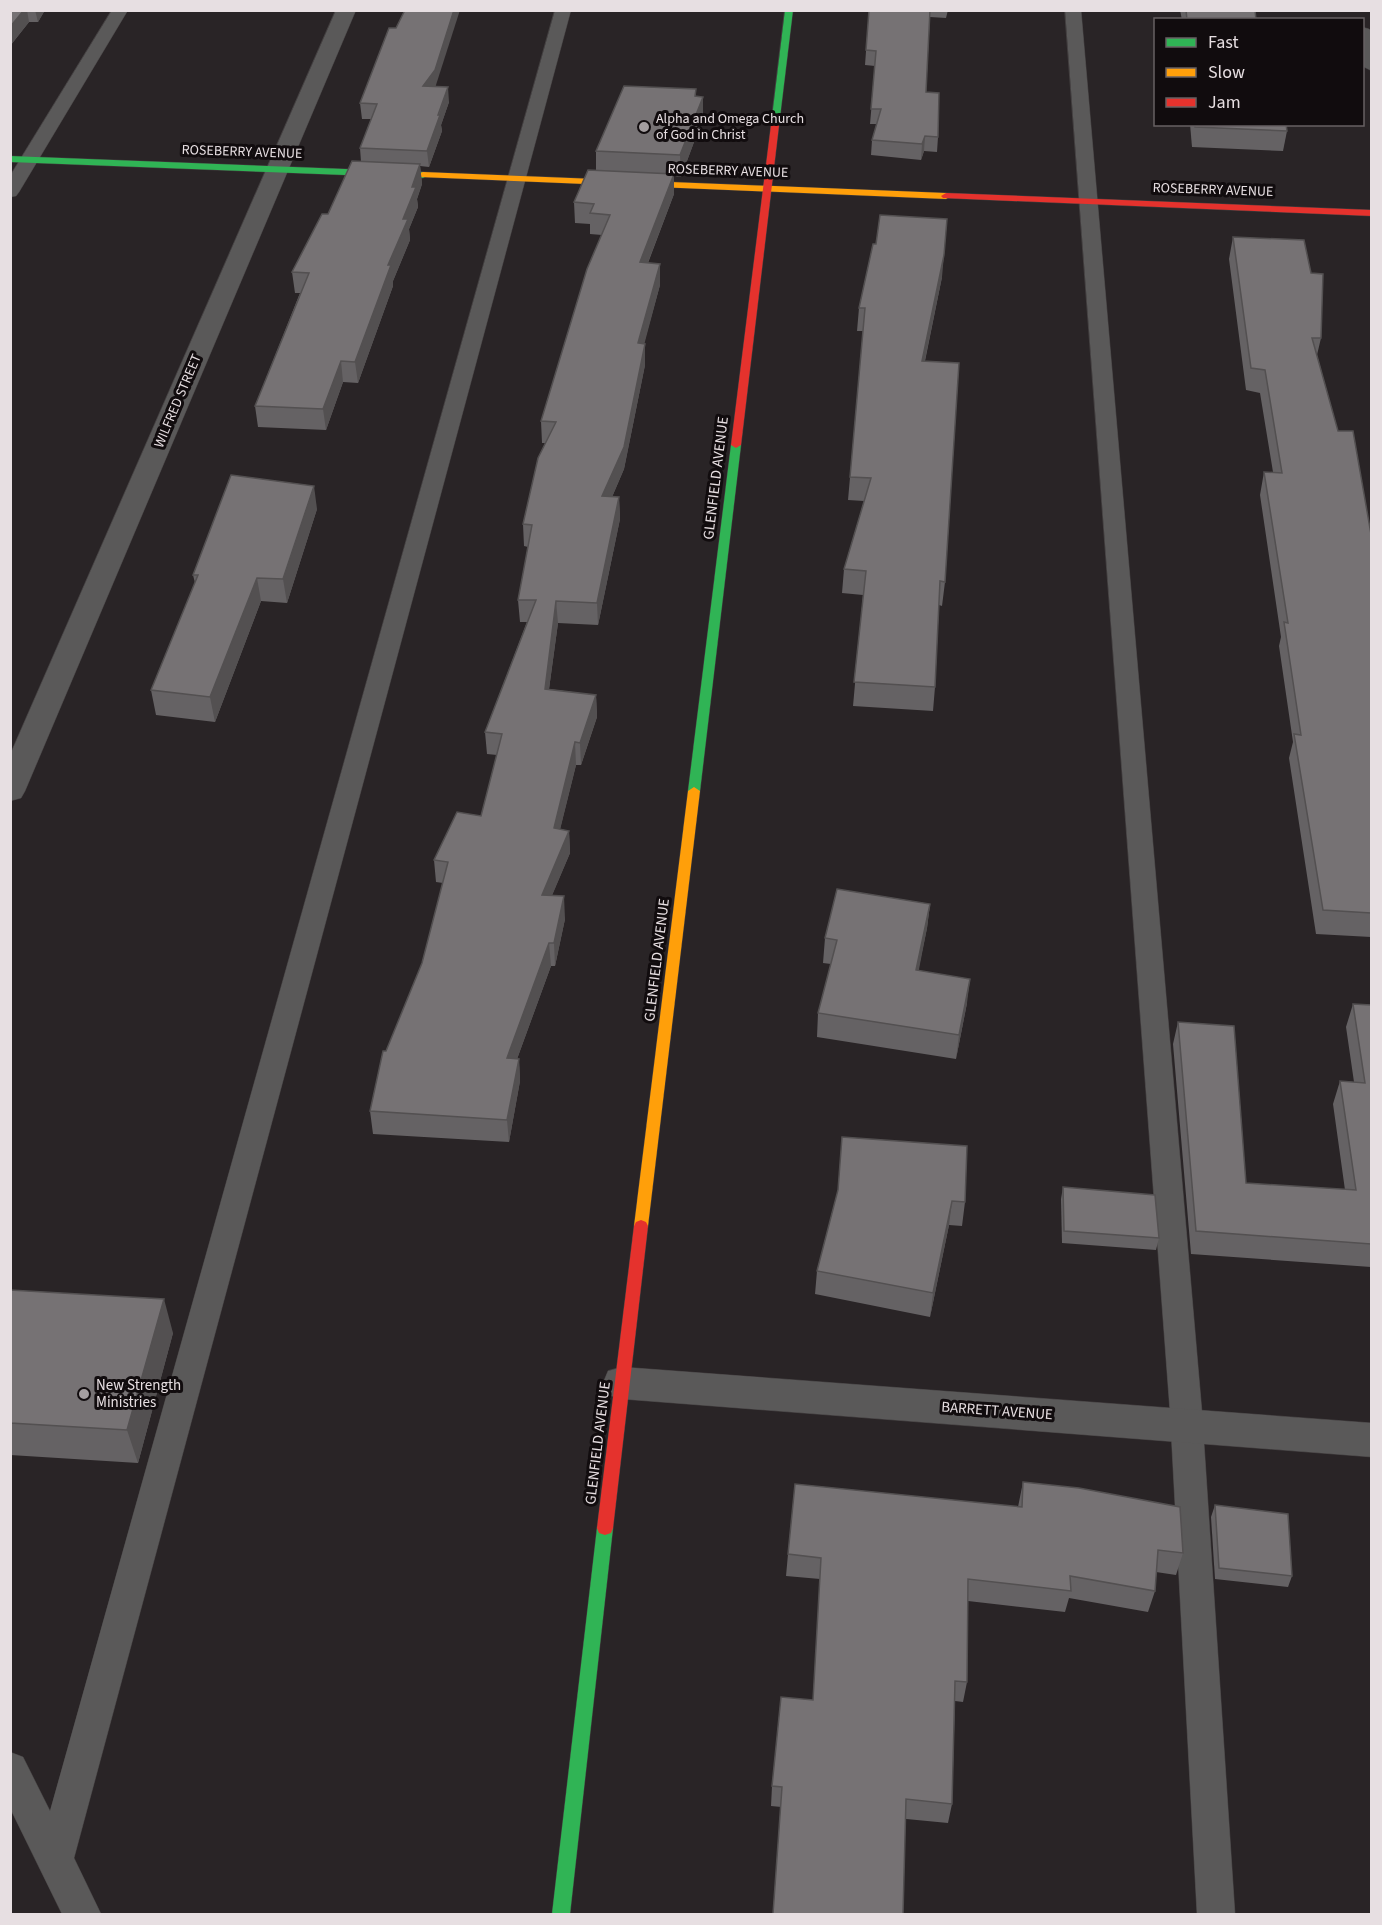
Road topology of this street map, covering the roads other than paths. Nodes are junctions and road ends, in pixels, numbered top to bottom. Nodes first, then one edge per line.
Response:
1 (120, 10) edge
2 (346, 10) edge
3 (563, 10) edge
4 (789, 10) edge
5 (1073, 10) edge
6 (1364, 40) edge
7 (1371, 65) edge
8 (10, 159) edge
9 (29, 160) junction
10 (277, 170) junction
11 (516, 179) junction
12 (769, 189) junction
13 (10, 192) edge
14 (1088, 202) junction
15 (1371, 213) edge
16 (10, 791) edge
17 (622, 1383) junction
18 (1186, 1426) junction
19 (1371, 1440) edge
20 (10, 1769) edge
21 (55, 1859) junction
22 (82, 1914) edge
23 (561, 1914) edge
24 (1216, 1914) edge

1 - 9 lane
2 - 10 street, WILFRED STREET
3 - 11 lane
4 - 12 street, GLENFIELD AVENUE
5 - 14 lane
6 - 7 street
8 - 9 street, ROSEBERRY AVENUE
9 - 10 street, ROSEBERRY AVENUE
9 - 13 lane
10 - 11 street, ROSEBERRY AVENUE
10 - 16 street, WILFRED STREET
11 - 12 street, ROSEBERRY AVENUE
11 - 21 lane
12 - 14 street, ROSEBERRY AVENUE
12 - 17 street, GLENFIELD AVENUE
14 - 15 street, ROSEBERRY AVENUE
14 - 18 lane
17 - 18 street, BARRETT AVENUE
17 - 23 street, GLENFIELD AVENUE
18 - 19 street, BARRETT AVENUE
18 - 24 lane
20 - 21 lane
21 - 22 lane

